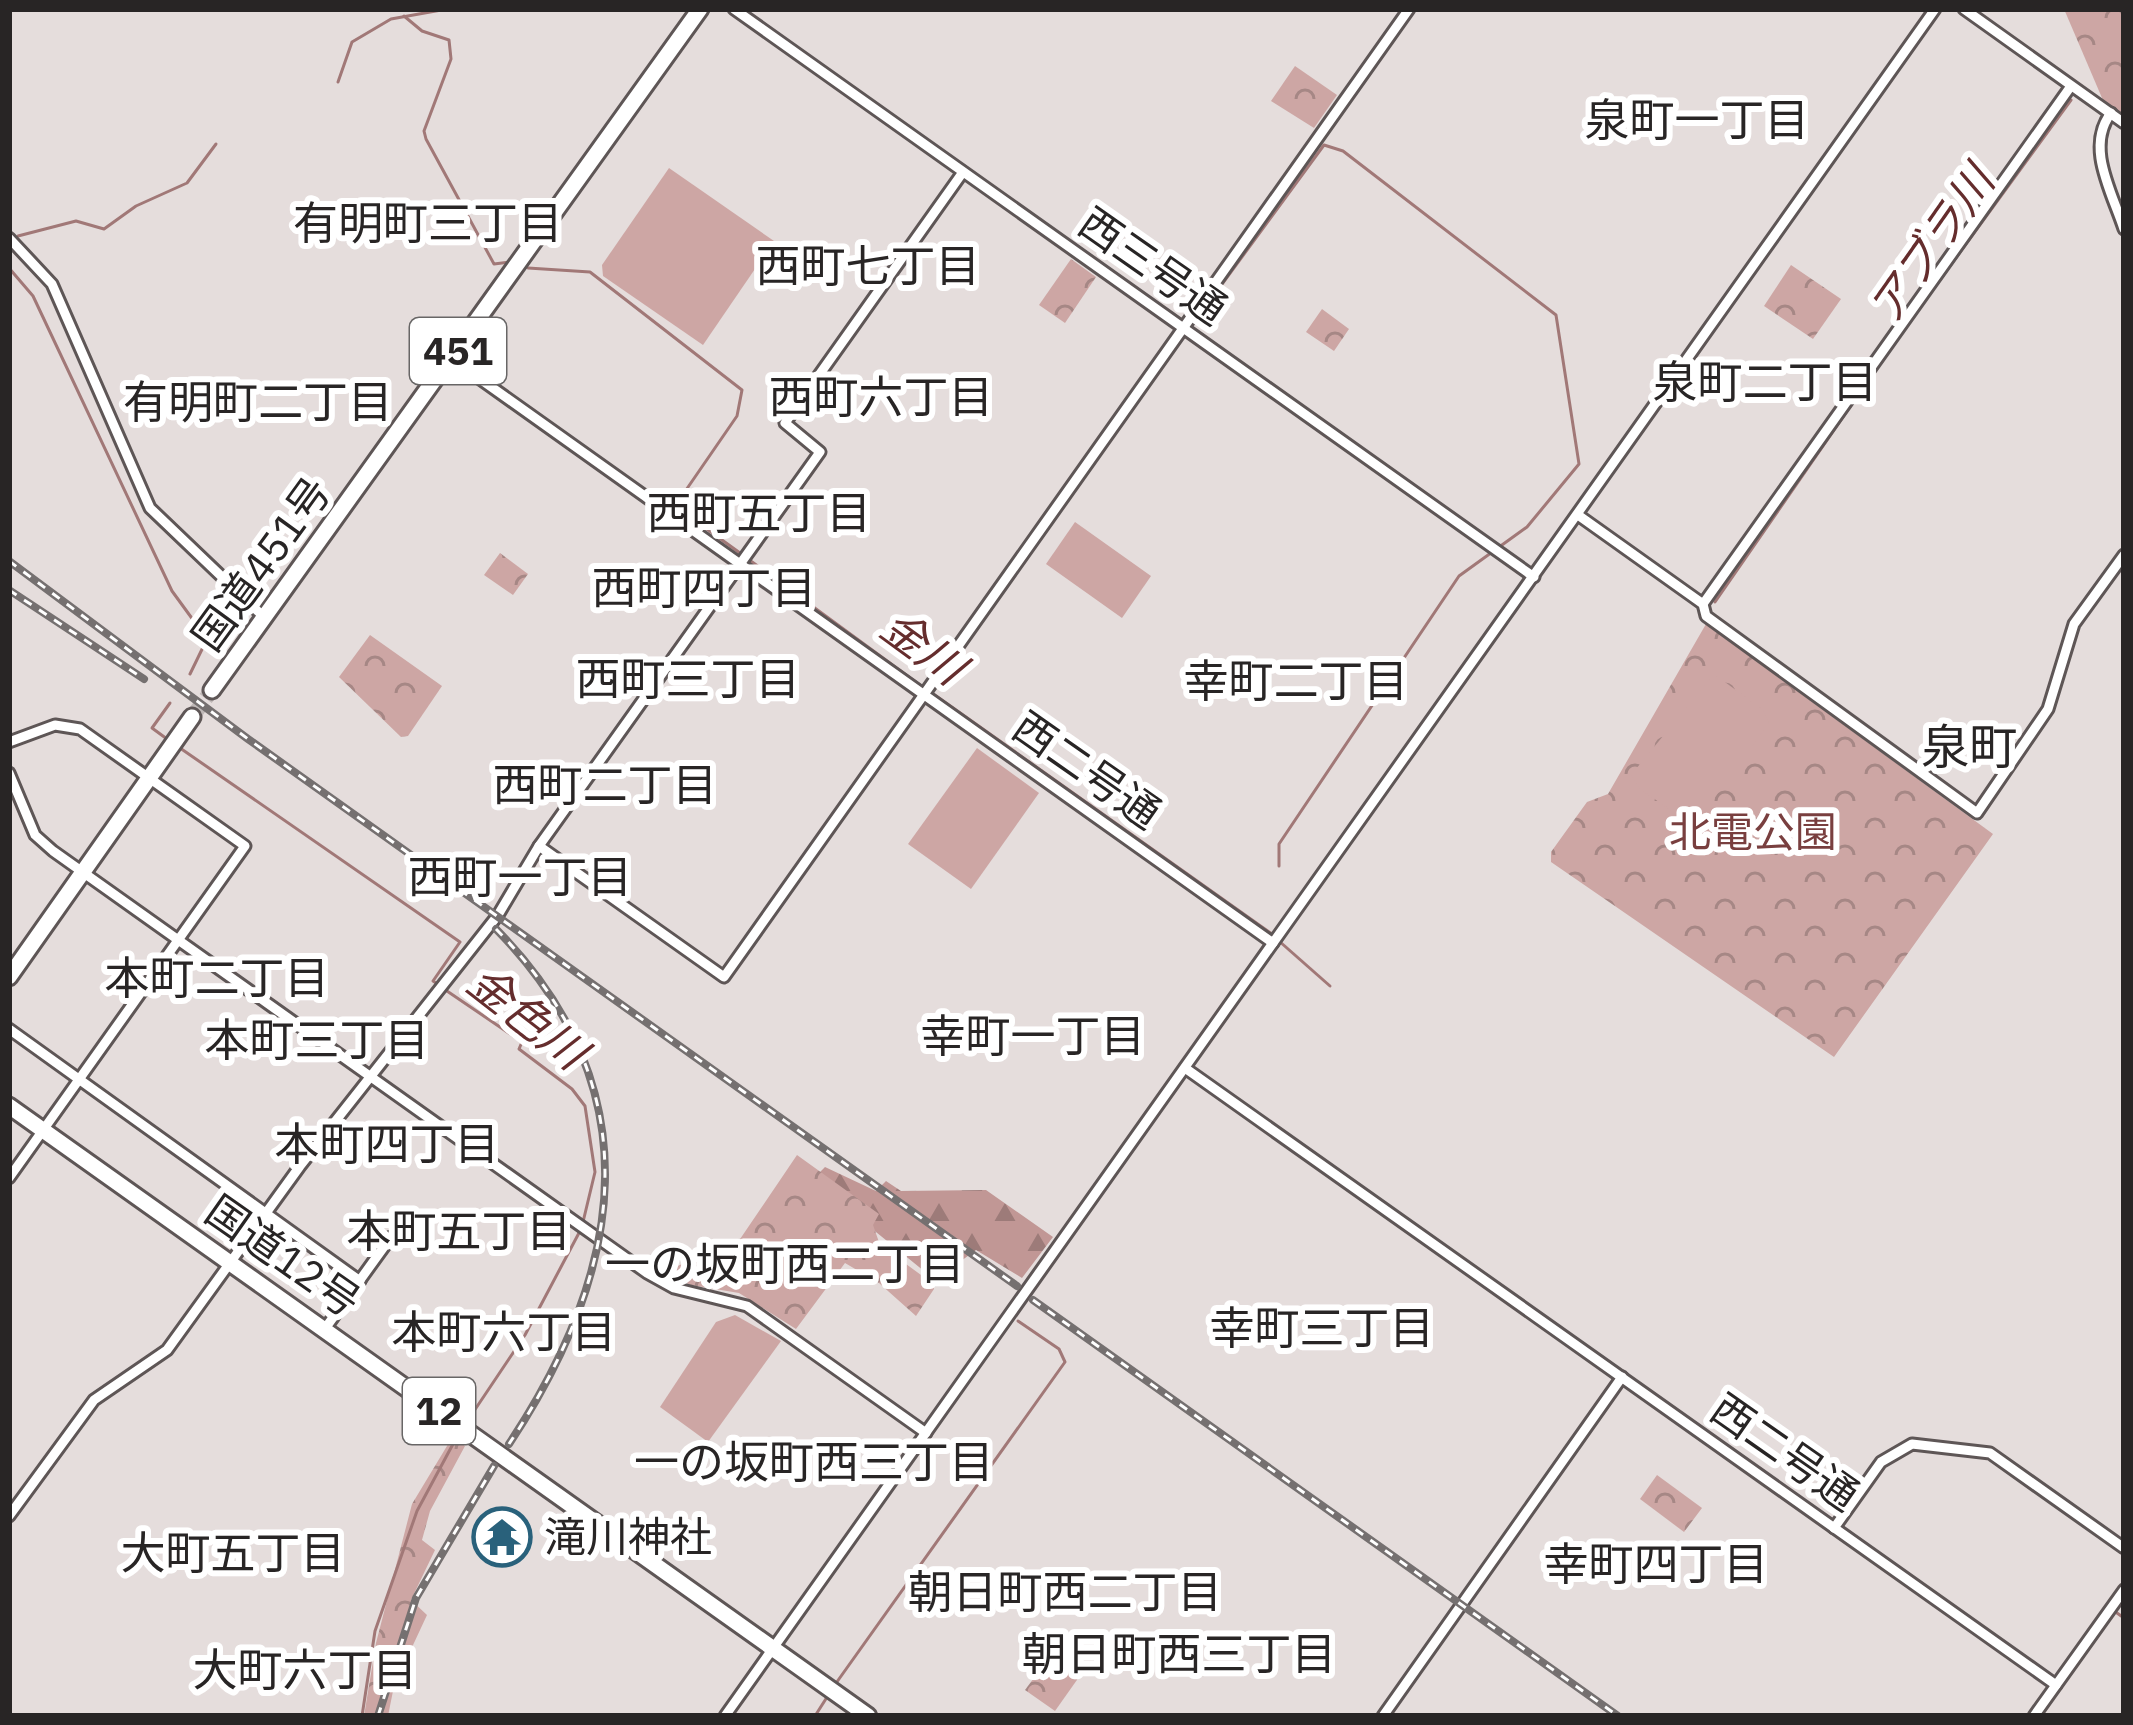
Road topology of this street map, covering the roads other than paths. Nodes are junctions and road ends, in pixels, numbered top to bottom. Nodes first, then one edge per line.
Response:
1 (700, 9) edge
2 (734, 9) edge
3 (1409, 9) edge
4 (1935, 9) edge
5 (1964, 9) edge
6 (2071, 86) junction
7 (2111, 113) junction
8 (2124, 123) edge
9 (963, 172) junction
10 (2124, 229) edge
11 (9, 238) edge
12 (1182, 327) junction
13 (452, 359) junction
14 (1578, 515) junction
15 (2124, 555) edge
16 (738, 562) junction
17 (1534, 578) junction
18 (1703, 604) junction
19 (266, 619) junction
20 (212, 691) tunnel mouth
21 (925, 695) junction
22 (192, 717) tunnel mouth
23 (9, 742) edge
24 (9, 773) edge
25 (151, 777) junction
26 (539, 846) junction
27 (83, 872) junction
28 (178, 939) junction
29 (1273, 943) junction
30 (9, 977) edge
31 (9, 1029) edge
32 (1184, 1068) junction
33 (370, 1076) junction
34 (80, 1078) junction
35 (9, 1106) edge
36 (43, 1130) junction
37 (9, 1178) edge
38 (266, 1214) junction
39 (391, 1237) dead end
40 (231, 1263) junction
41 (360, 1281) junction
42 (324, 1330) junction
43 (1622, 1377) junction
44 (926, 1433) junction
45 (9, 1516) edge
46 (1834, 1528) junction
47 (2124, 1548) edge
48 (2124, 1591) edge
49 (773, 1648) junction
50 (2056, 1685) junction
51 (725, 1716) edge
52 (868, 1716) edge
53 (1382, 1716) edge
54 (2034, 1716) edge

1 - 13 highway, 国道451号 / 451
2 - 9 street, 西三号通
3 - 12 street
4 - 14 street
5 - 6 street
6 - 7 street
6 - 18 street
7 - 8 street
7 - 10 street
9 - 12 street, 西三号通
9 - 16 street
11 - 19 street
12 - 17 street, 西三号通
12 - 21 street
13 - 16 street, 西二号通
13 - 19 highway, 国道451号 / 451
14 - 17 street
14 - 18 street
15 - 18 street
16 - 21 street, 西二号通
16 - 26 street
17 - 29 street
19 - 20 highway, 国道451号 / 451
21 - 26 street
21 - 29 street, 西二号通
22 - 25 highway
23 - 25 street
24 - 27 street
25 - 27 highway
25 - 28 street
26 - 33 street
27 - 28 street
27 - 30 highway
28 - 33 street
28 - 34 street
29 - 32 street
31 - 34 street
32 - 43 street, 西二号通
32 - 44 street
33 - 38 street
33 - 44 street
34 - 36 street
34 - 38 street
35 - 36 highway, 国道12号 / 12
36 - 37 street
36 - 40 highway, 国道12号 / 12
38 - 40 street
38 - 41 street
39 - 41 street
40 - 42 highway, 国道12号 / 12
40 - 45 street
41 - 42 street
42 - 49 highway, 国道12号 / 12
43 - 46 street, 西二号通
43 - 53 street
44 - 49 street
46 - 47 street
46 - 50 street, 西二号通
48 - 50 street
49 - 51 street
49 - 52 highway, 国道12号 / 12
50 - 54 street

